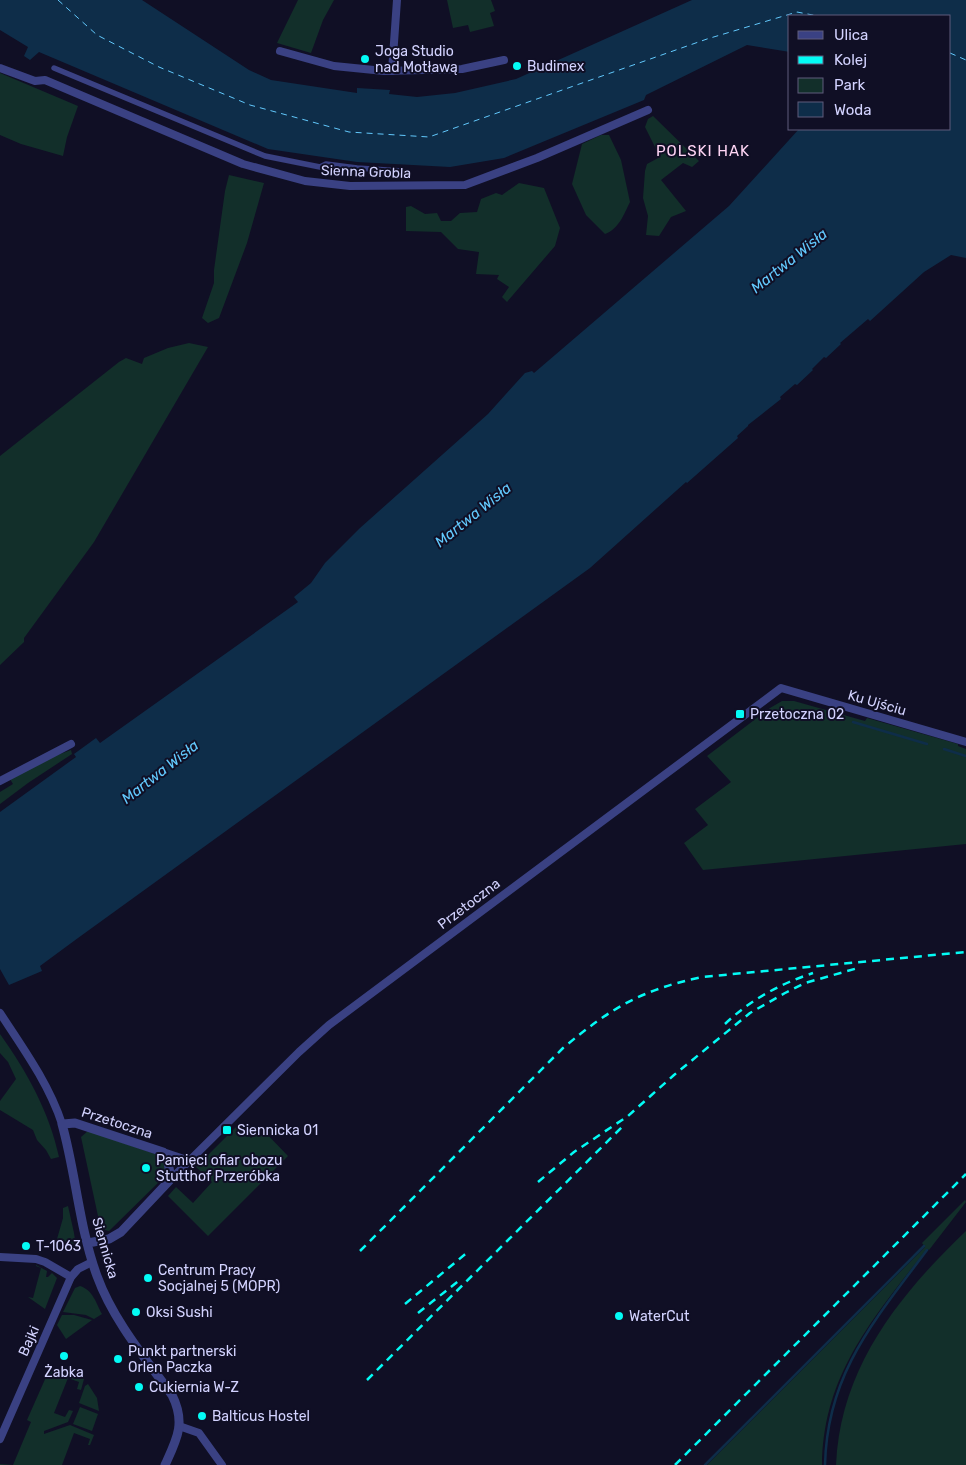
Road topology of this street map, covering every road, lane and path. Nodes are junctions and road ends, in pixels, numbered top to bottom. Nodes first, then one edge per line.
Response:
1 (397, 0) edge
2 (280, 51) dead end
3 (504, 60) dead end
4 (0, 68) edge
5 (54, 68) dead end
6 (392, 70) junction
7 (648, 110) dead end
8 (402, 171) dead end
9 (781, 688) joint
10 (966, 742) edge
11 (71, 744) dead end
12 (0, 781) edge
13 (0, 1013) edge
14 (62, 1124) junction
15 (163, 1152) junction
16 (190, 1160) junction
17 (171, 1179) junction
18 (88, 1243) junction
19 (0, 1257) edge
20 (92, 1262) junction
21 (71, 1277) junction
22 (180, 1426) junction
23 (0, 1439) edge
24 (165, 1465) edge
25 (222, 1465) edge

1 - 6 street
2 - 6 street
3 - 6 street
4 - 7 street, Sienna Grobla
5 - 8 street
9 - 10 street, Ku Ujściu
9 - 16 street, Przetoczna
11 - 12 street
13 - 14 street, Siennicka
14 - 15 street, Przetoczna
14 - 18 street, Siennicka
15 - 16 street, Przetoczna
15 - 17 street, Przetoczna
16 - 17 street, Przetoczna
17 - 18 street, Przetoczna
18 - 20 street, Siennicka
19 - 21 street
20 - 21 street, Bajki
20 - 22 street, Siennicka
21 - 23 street, Bajki
22 - 24 street
22 - 25 street

